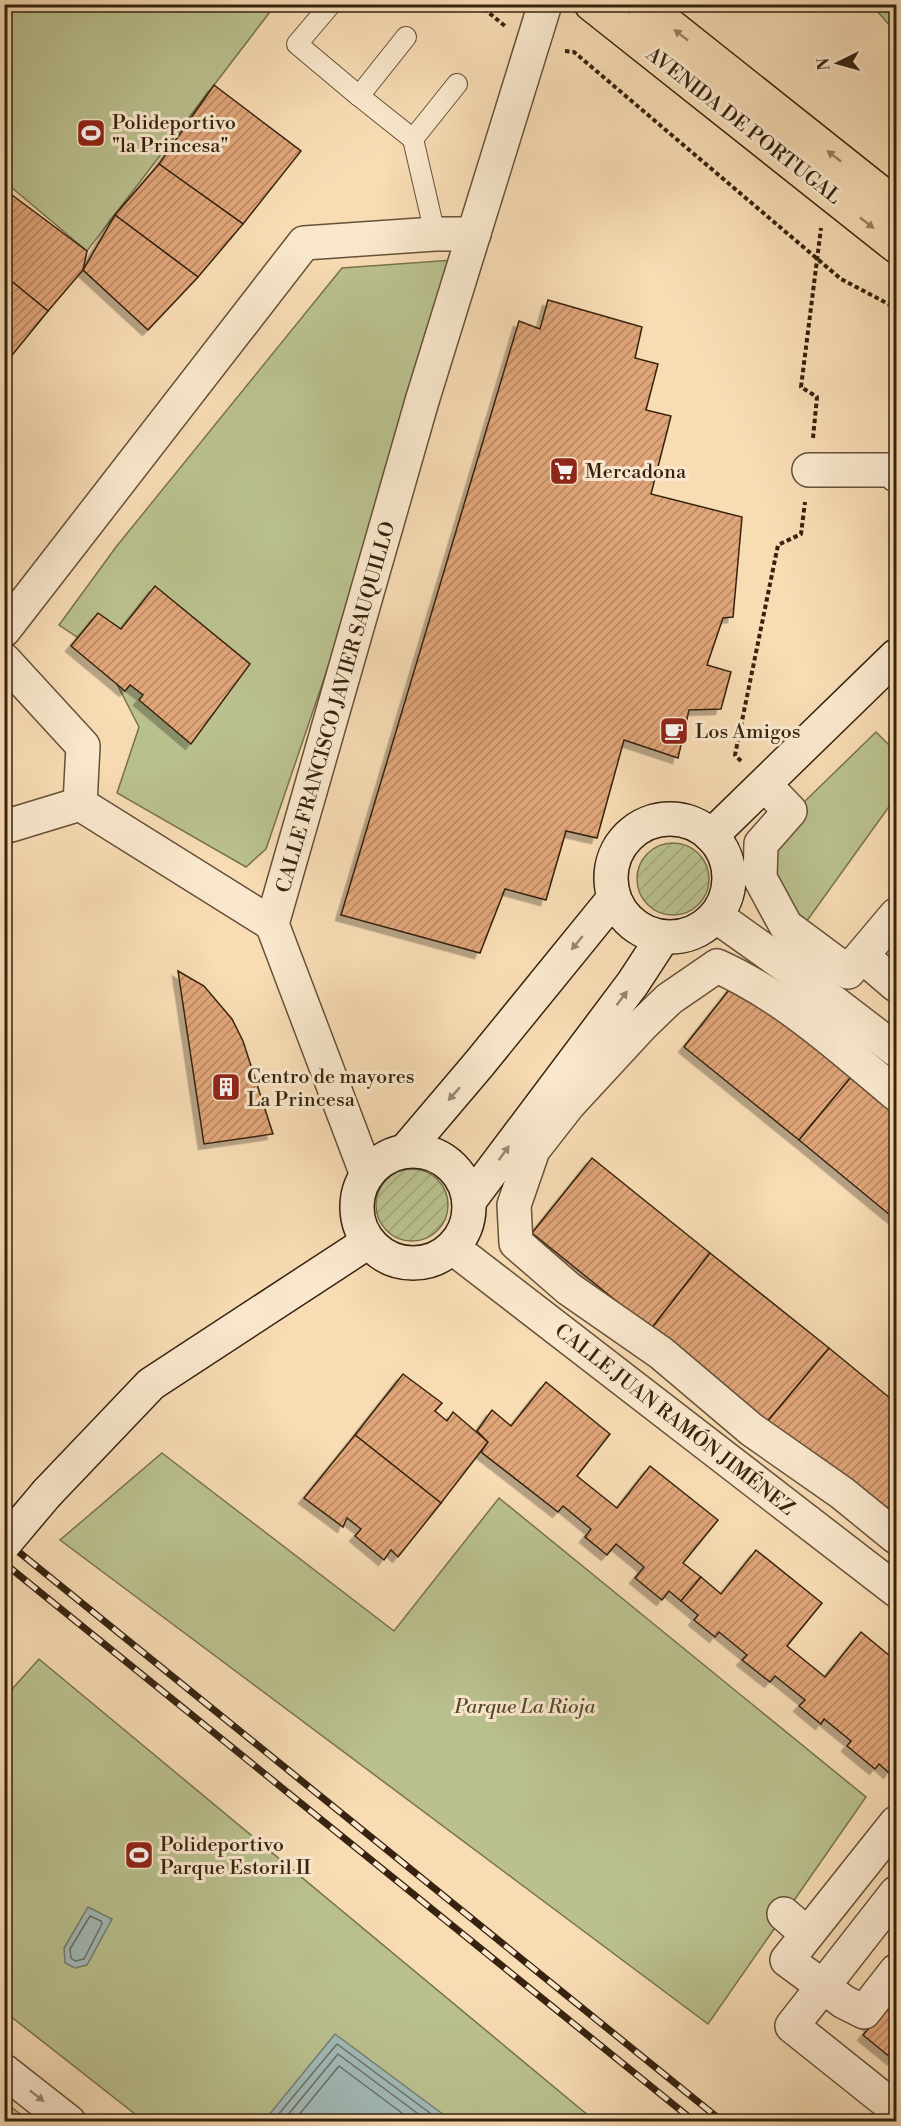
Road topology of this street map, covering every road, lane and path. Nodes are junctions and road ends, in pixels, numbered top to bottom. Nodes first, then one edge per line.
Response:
1 (331, 4) edge
2 (478, 4) edge
3 (545, 4) edge
4 (591, 4) edge
5 (643, 4) edge
6 (406, 37) dead end
7 (530, 47) junction
8 (457, 84) dead end
9 (359, 96) junction
10 (413, 139) junction
11 (897, 205) edge
12 (435, 234) junction
13 (474, 234) junction
14 (897, 246) edge
15 (897, 308) edge
16 (809, 470) dead end
17 (897, 475) edge
18 (4, 630) edge
19 (897, 656) edge
20 (4, 660) edge
21 (765, 785) junction
22 (80, 804) junction
23 (4, 821) edge
24 (711, 836) junction
25 (614, 897) junction
26 (897, 915) edge
27 (716, 916) junction
28 (272, 924) junction
29 (663, 937) junction
30 (855, 964) junction
31 (897, 985) edge
32 (819, 1010) junction
33 (897, 1050) edge
34 (897, 1094) edge
35 (406, 1150) junction
36 (367, 1174) junction
37 (470, 1200) junction
38 (368, 1242) junction
39 (453, 1248) junction
40 (897, 1537) edge
41 (4, 1544) edge
42 (897, 1590) edge
43 (897, 1823) edge
44 (897, 1893) edge
45 (897, 1971) edge
46 (824, 1986) junction
47 (4, 2071) edge
48 (897, 2109) edge
49 (69, 2121) edge

1 - 9 lane
2 - 7 path
3 - 7 street, CALLE FRANCISCO JAVIER SAUQUILLO
4 -> 14 main road, AVENIDA DE PORTUGAL
11 -> 5 main road, AVENIDA DE PORTUGAL
6 - 9 lane
7 - 13 street, CALLE FRANCISCO JAVIER SAUQUILLO
7 - 15 path
8 - 10 lane
9 - 10 lane
10 - 12 lane
12 - 13 street
12 - 18 street
13 - 28 street, CALLE FRANCISCO JAVIER SAUQUILLO
16 - 17 street
19 - 21 street
20 - 22 street
21 - 24 street
21 - 30 street
22 - 23 street
22 - 28 street
24 - 25 street
24 - 27 street
25 - 29 street
25 -> 35 street
26 - 30 street
27 - 29 street
27 - 32 street
28 - 36 street
37 -> 29 street
30 - 31 street
30 - 32 street
32 - 33 street
32 - 34 street
32 - 40 street
35 - 36 street
35 - 37 street
36 - 38 street
37 - 39 street
38 - 39 street
38 - 41 street, bridge
39 - 42 street, CALLE JUAN RAMÓN JIMÉNEZ
43 - 46 street
44 - 46 street
45 - 46 street
46 - 48 street
47 -> 49 street

